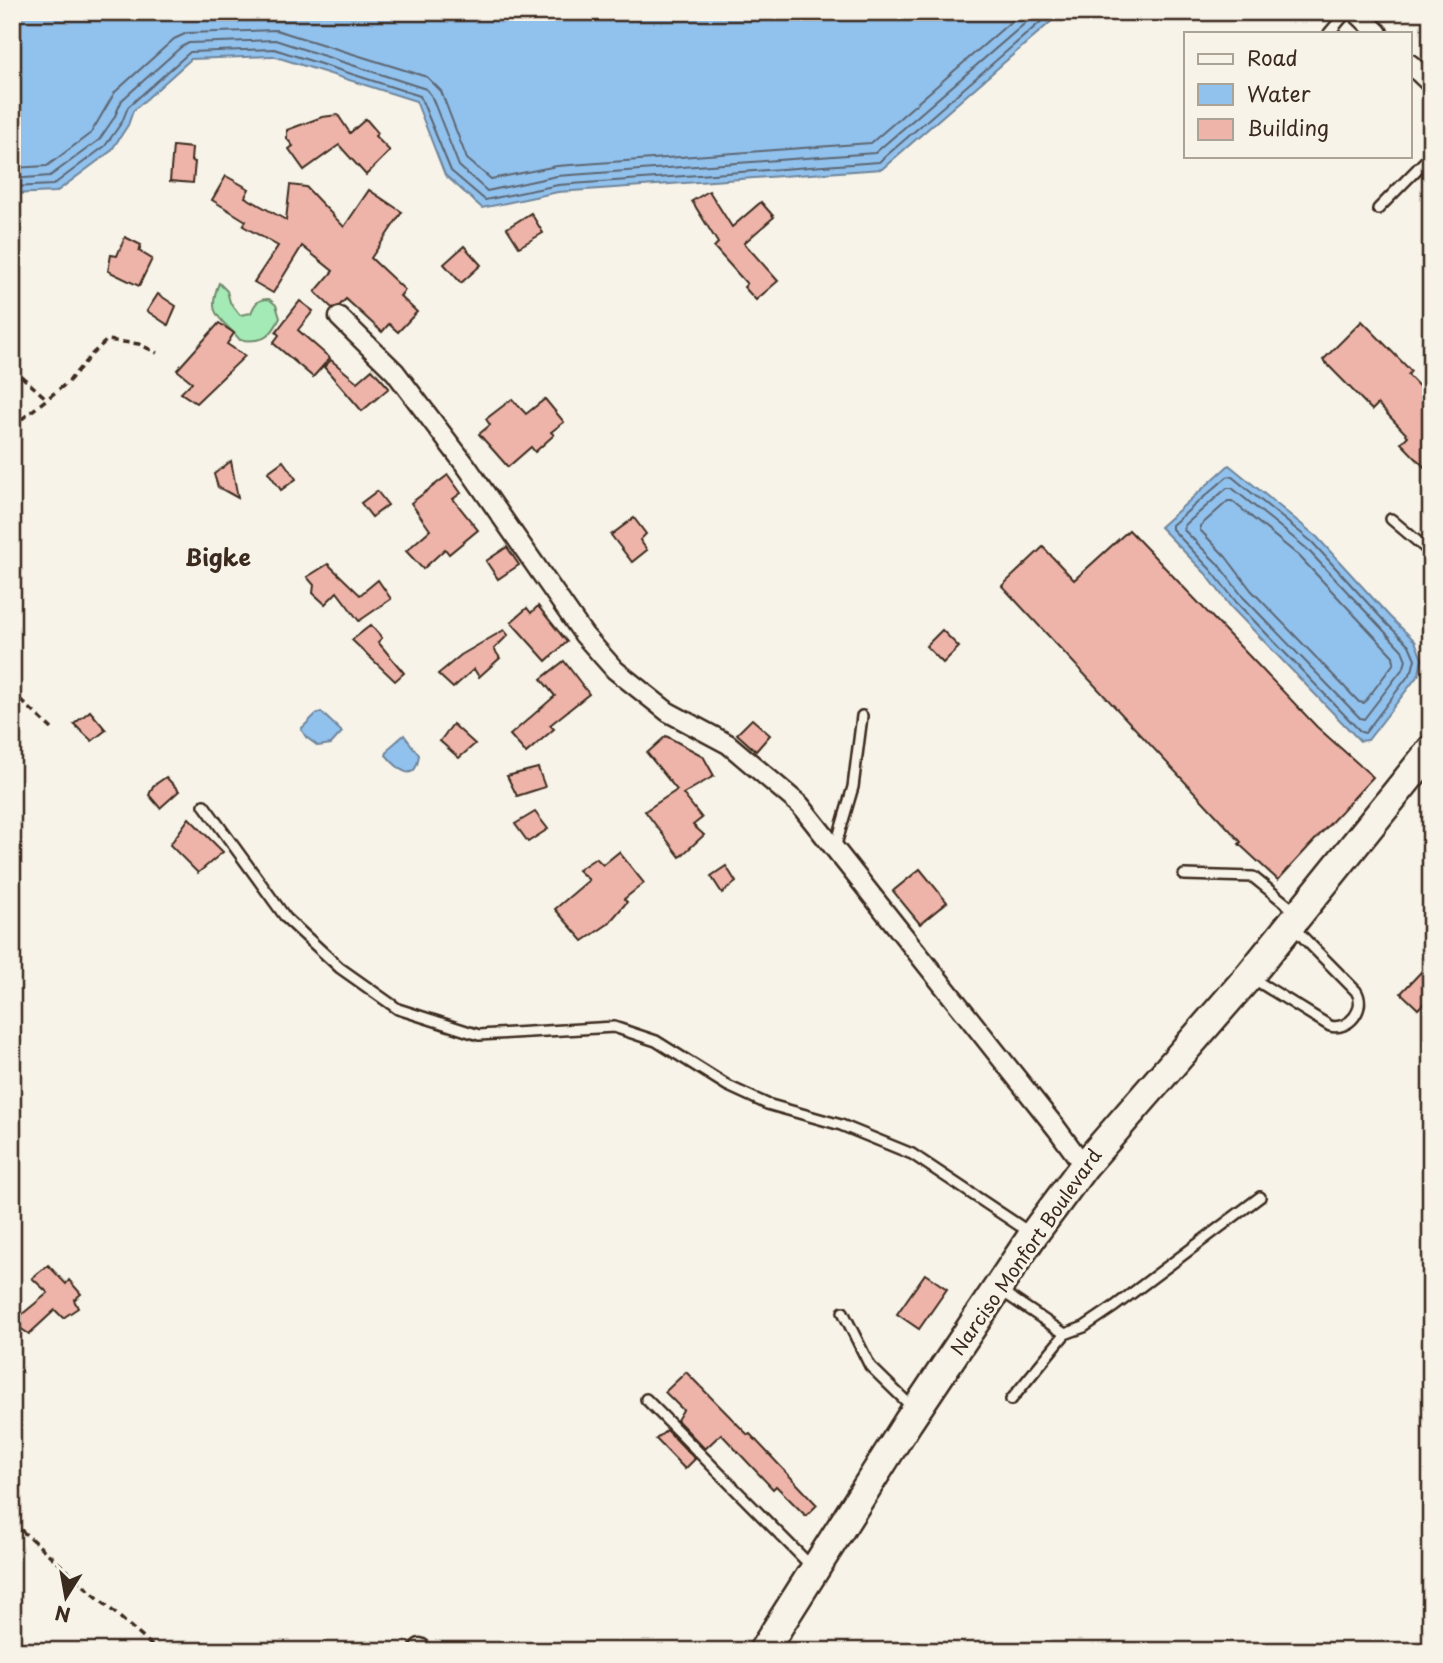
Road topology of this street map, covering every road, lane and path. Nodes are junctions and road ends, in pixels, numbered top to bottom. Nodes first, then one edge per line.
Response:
1 (1347, 12) edge
2 (1356, 12) edge
3 (1330, 32) edge
4 (1377, 32) edge
5 (1412, 66) edge
6 (1431, 84) edge
7 (1431, 155) edge
8 (1378, 209) dead end
9 (339, 317) dead end
10 (157, 353) dead end
11 (12, 368) edge
12 (47, 400) junction
13 (12, 427) edge
14 (1391, 519) dead end
15 (1431, 553) edge
16 (12, 692) edge
17 (862, 716) dead end
18 (52, 729) dead end
19 (1431, 750) edge
20 (204, 805) dead end
21 (835, 848) junction
22 (1184, 875) dead end
23 (1294, 919) junction
24 (1249, 976) junction
25 (1084, 1166) junction
26 (1260, 1197) dead end
27 (1033, 1235) junction
28 (999, 1289) junction
29 (843, 1312) dead end
30 (1065, 1334) junction
31 (646, 1399) dead end
32 (1011, 1400) dead end
33 (915, 1410) junction
34 (12, 1522) edge
35 (814, 1570) junction
36 (158, 1651) edge
37 (763, 1651) edge

1 - 3 lane
2 - 4 street
5 - 6 street
7 - 8 lane
9 - 21 street
10 - 12 path
11 - 12 path
12 - 13 path
14 - 15 lane
16 - 18 path
17 - 21 lane
19 - 23 main road, Narciso Monfort Boulevard
20 - 27 lane
21 - 25 street
22 - 23 lane
23 - 24 main road, Narciso Monfort Boulevard
23 - 24 lane
24 - 25 main road, Narciso Monfort Boulevard
25 - 27 main road, Narciso Monfort Boulevard
26 - 30 lane
27 - 28 main road, Narciso Monfort Boulevard
28 - 30 lane
28 - 33 main road, Narciso Monfort Boulevard
29 - 33 lane
30 - 32 lane
31 - 35 lane
33 - 35 main road, Narciso Monfort Boulevard
34 - 36 path
35 - 37 main road, Narciso Monfort Boulevard

